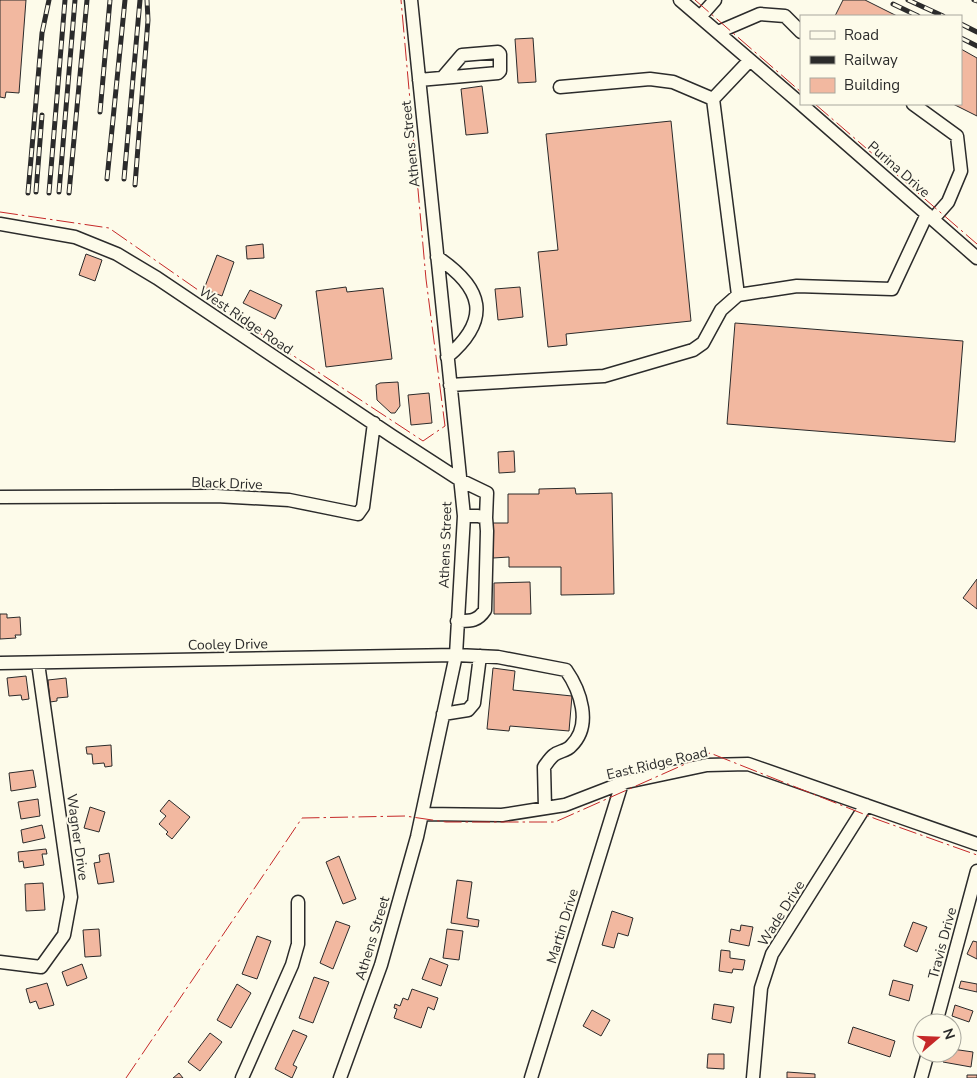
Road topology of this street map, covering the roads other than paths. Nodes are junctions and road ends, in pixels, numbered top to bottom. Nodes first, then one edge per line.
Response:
1 (411, 0) edge
2 (680, 0) edge
3 (715, 0) edge
4 (700, 17) junction
5 (800, 31) edge
6 (718, 32) junction
7 (750, 60) junction
8 (444, 76) dead end
9 (419, 80) junction
10 (560, 87) dead end
11 (713, 99) junction
12 (800, 103) edge
13 (802, 105) edge
14 (914, 105) edge
15 (930, 216) junction
16 (0, 224) edge
17 (437, 257) junction
18 (977, 258) edge
19 (738, 295) junction
20 (447, 357) junction
21 (450, 384) junction
22 (374, 423) junction
23 (460, 480) junction
24 (0, 497) edge
25 (464, 516) junction
26 (486, 518) junction
27 (457, 621) junction
28 (456, 655) junction
29 (480, 656) junction
30 (0, 663) edge
31 (38, 663) junction
32 (443, 714) junction
33 (622, 783) junction
34 (866, 805) junction
35 (545, 808) junction
36 (423, 814) junction
37 (977, 844) edge
38 (977, 871) edge
39 (298, 902) dead end
40 (0, 962) edge
41 (939, 1013) edge
42 (925, 1063) edge
43 (242, 1078) edge
44 (340, 1078) edge
45 (531, 1078) edge
46 (752, 1078) edge
47 (921, 1078) edge

1 - 9 street, Athens Street
2 - 4 street, Purina Drive
3 - 4 street
4 - 6 street, Purina Drive
5 - 6 street
6 - 7 street, Purina Drive
7 - 11 street
7 - 12 street, Purina Drive
8 - 9 street
9 - 17 street, Athens Street
10 - 11 street
11 - 19 street
13 - 15 street, Purina Drive
14 - 15 street
15 - 18 street, Purina Drive
15 - 19 street
16 - 22 street, West Ridge Road
17 - 20 street, Athens Street
17 - 20 street
19 - 21 street
20 - 21 street, Athens Street
21 - 23 street, Athens Street
22 - 23 street, West Ridge Road
22 - 24 street, Black Drive
23 - 25 street, Athens Street
23 - 26 street, West Ridge Road
25 - 26 street
25 - 27 street, Athens Street
26 - 27 street
27 - 28 street, Athens Street
28 - 29 street, Cooley Drive
28 - 31 street, Cooley Drive
28 - 32 street, Athens Street
29 - 32 street
29 - 35 street, Cooley Drive
30 - 31 street, Cooley Drive
31 - 40 street, Wagner Drive
32 - 36 street, Athens Street
33 - 34 street, East Ridge Road
33 - 35 street, East Ridge Road
33 - 45 street, Martin Drive
34 - 37 street, East Ridge Road
34 - 46 street, Wade Drive
35 - 36 street, East Ridge Road
36 - 44 street, Athens Street
38 - 41 street, Travis Drive
39 - 43 street
42 - 47 street

